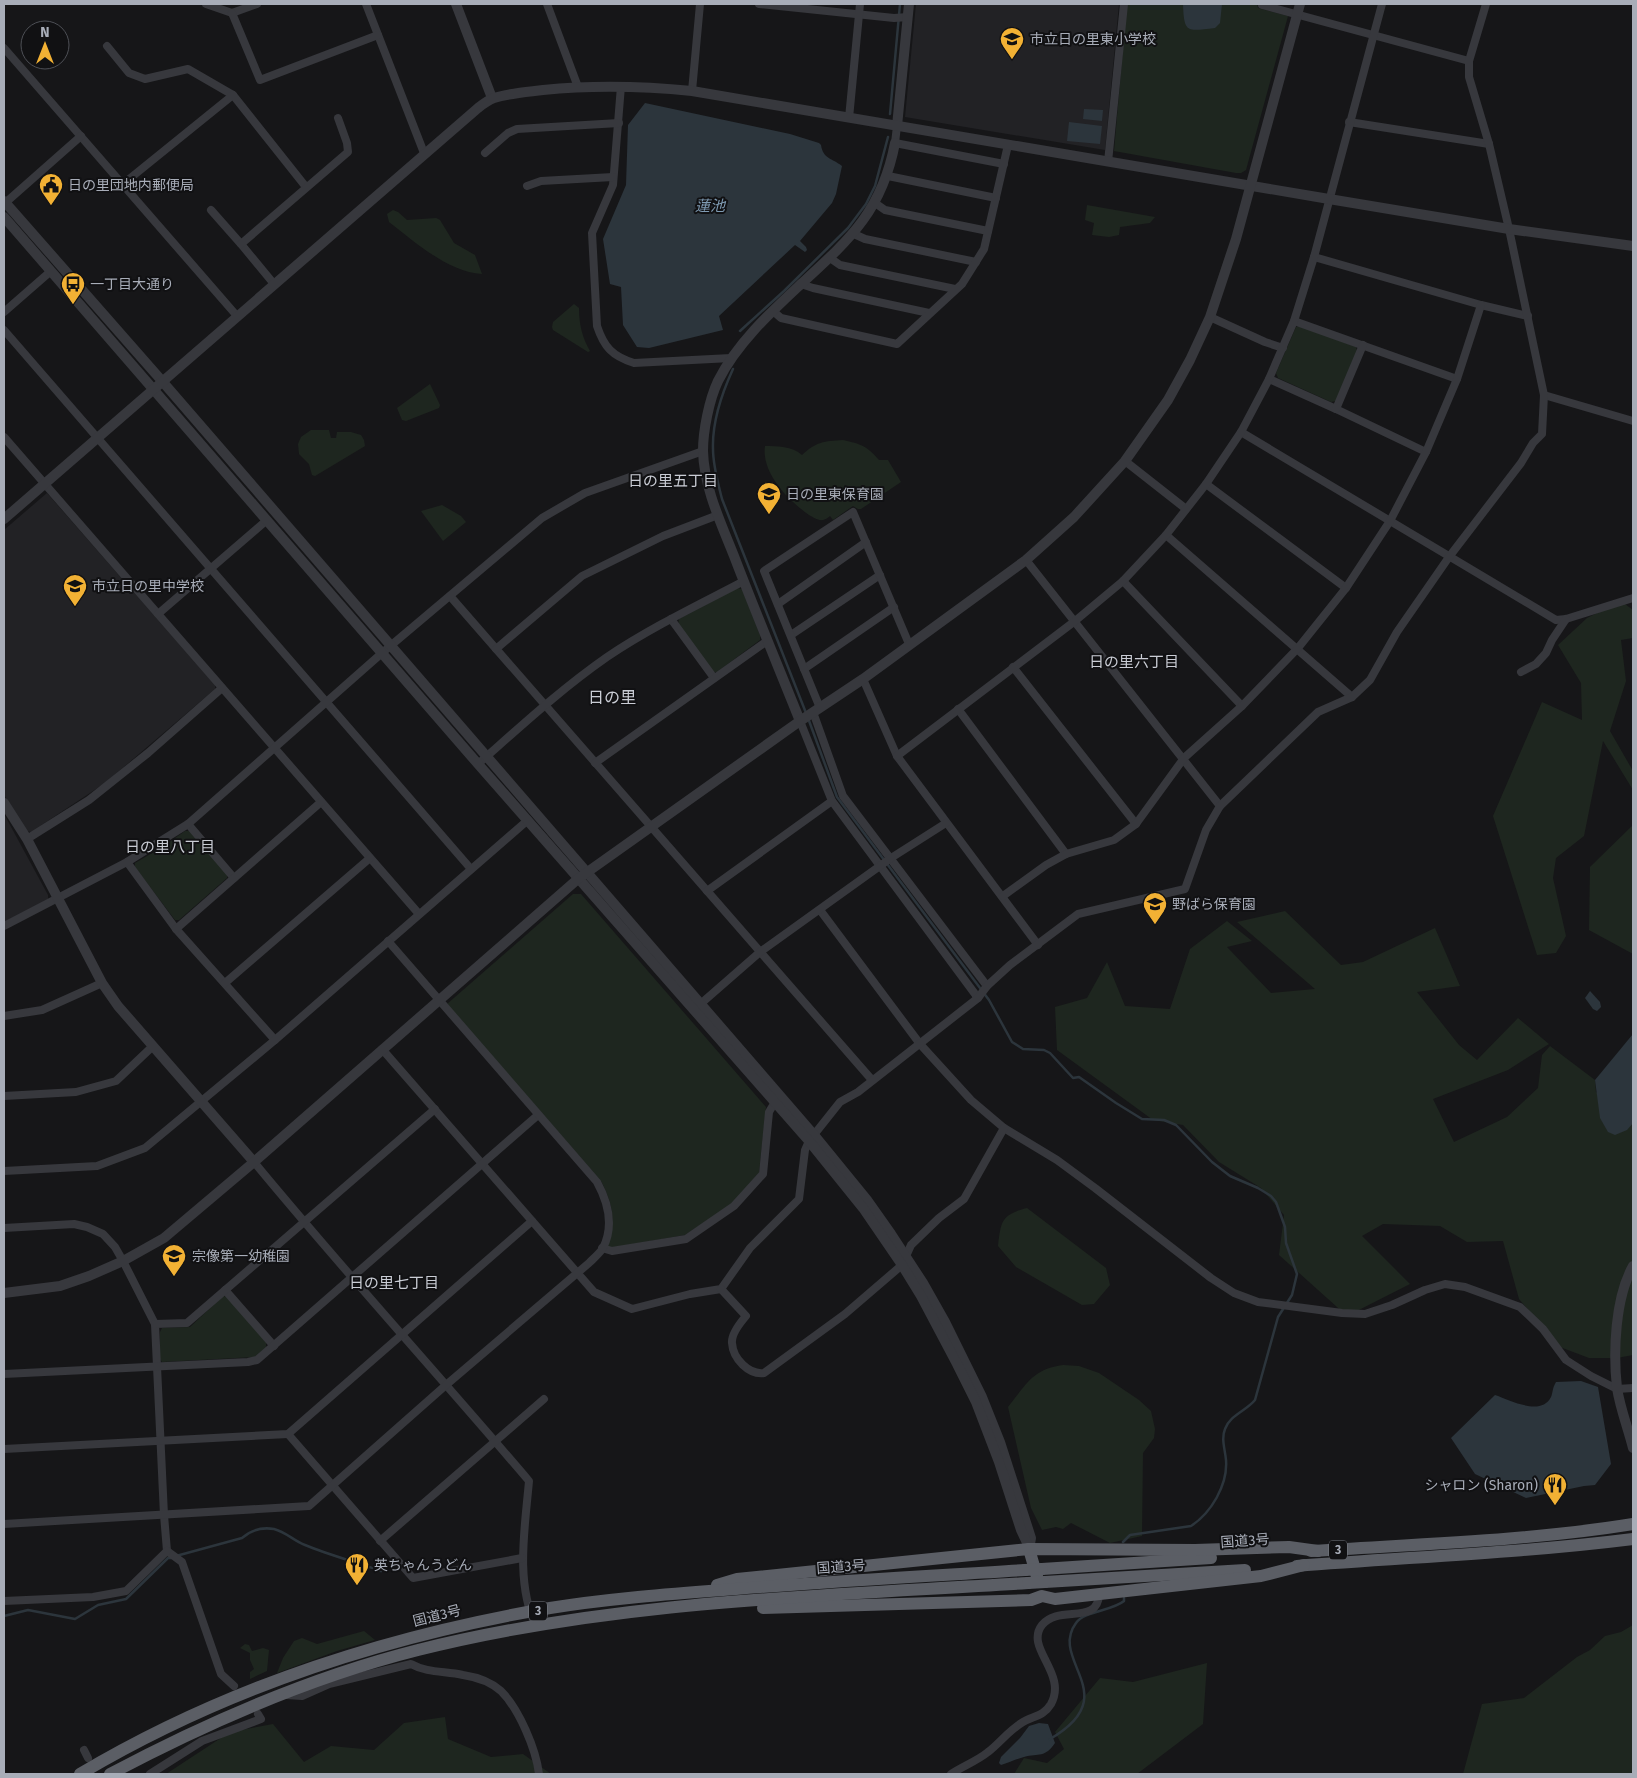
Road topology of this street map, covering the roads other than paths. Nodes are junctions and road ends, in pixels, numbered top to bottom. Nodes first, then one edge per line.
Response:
1 (206, 4) edge
2 (257, 4) edge
3 (366, 4) edge
4 (456, 4) edge
5 (547, 4) edge
6 (700, 4) edge
7 (759, 4) edge
8 (860, 4) edge
9 (909, 4) edge
10 (1124, 4) edge
11 (1262, 4) edge
12 (1382, 4) edge
13 (1486, 4) edge
14 (1299, 9) edge
15 (232, 13) junction
16 (859, 14) junction
17 (908, 17) junction
18 (1373, 34) junction
19 (378, 35) junction
20 (107, 46) dead end
21 (4, 48) edge
22 (1469, 61) junction
23 (621, 86) junction
24 (578, 87) junction
25 (692, 91) junction
26 (233, 95) junction
27 (492, 98) junction
28 (338, 118) dead end
29 (849, 118) junction
30 (1350, 122) junction
31 (619, 123) junction
32 (897, 126) junction
33 (81, 136) junction
34 (895, 143) junction
35 (1489, 144) junction
36 (1008, 145) junction
37 (424, 153) junction
38 (485, 153) dead end
39 (1108, 162) junction
40 (1004, 164) junction
41 (888, 176) junction
42 (613, 177) junction
43 (124, 184) junction
44 (527, 186) dead end
45 (1251, 186) junction
46 (306, 187) junction
47 (996, 198) junction
48 (1329, 199) junction
49 (4, 203) edge
50 (875, 203) junction
51 (211, 210) dead end
52 (4, 217) edge
53 (1509, 229) junction
54 (988, 231) junction
55 (854, 234) junction
56 (242, 244) junction
57 (1633, 246) edge
58 (1314, 257) junction
59 (830, 258) junction
60 (976, 262) junction
61 (51, 271) junction
62 (274, 284) junction
63 (801, 284) junction
64 (955, 290) junction
65 (1481, 305) junction
66 (773, 311) junction
67 (4, 312) edge
68 (929, 313) junction
69 (237, 316) junction
70 (1528, 316) junction
71 (1210, 317) junction
72 (1294, 321) junction
73 (4, 330) edge
74 (1363, 346) junction
75 (1282, 348) junction
76 (731, 358) junction
77 (1269, 379) junction
78 (1457, 379) junction
79 (162, 382) junction
80 (153, 390) junction
81 (1544, 395) junction
82 (1336, 409) junction
83 (1633, 422) edge
84 (1241, 432) junction
85 (4, 437) edge
86 (97, 438) junction
87 (703, 451) junction
88 (1426, 452) junction
89 (1125, 461) junction
90 (44, 484) junction
91 (1206, 484) junction
92 (1186, 509) junction
93 (718, 515) junction
94 (4, 519) edge
95 (267, 520) junction
96 (1390, 521) junction
97 (1166, 535) junction
98 (866, 542) junction
99 (1449, 557) junction
100 (1026, 560) junction
101 (210, 569) junction
102 (880, 575) junction
103 (744, 581) junction
104 (1123, 581) junction
105 (1346, 588) junction
106 (450, 596) junction
107 (1633, 598) edge
108 (778, 604) junction
109 (894, 607) junction
110 (158, 614) junction
111 (671, 619) junction
112 (1566, 619) junction
113 (1075, 621) junction
114 (791, 635) junction
115 (767, 641) junction
116 (909, 644) junction
117 (391, 646) junction
118 (1298, 648) junction
119 (496, 649) junction
120 (382, 653) junction
121 (1014, 667) junction
122 (804, 669) junction
123 (1520, 672) dead end
124 (714, 678) junction
125 (863, 679) junction
126 (222, 688) junction
127 (1352, 697) junction
128 (326, 703) junction
129 (546, 705) junction
130 (1242, 706) junction
131 (958, 709) junction
132 (816, 710) junction
133 (800, 721) junction
134 (275, 748) junction
135 (897, 756) junction
136 (1184, 758) junction
137 (482, 760) junction
138 (595, 763) junction
139 (832, 801) junction
140 (321, 802) junction
141 (4, 804) edge
142 (1220, 806) junction
143 (528, 820) junction
144 (946, 823) junction
145 (188, 824) junction
146 (1136, 824) junction
147 (652, 827) junction
148 (27, 839) junction
149 (1066, 854) junction
150 (370, 858) junction
151 (891, 858) junction
152 (127, 862) junction
153 (880, 866) junction
154 (471, 869) junction
155 (583, 876) junction
156 (234, 878) junction
157 (707, 891) junction
158 (1003, 896) junction
159 (57, 899) junction
160 (820, 910) junction
161 (419, 914) junction
162 (4, 926) edge
163 (176, 929) junction
164 (388, 941) junction
165 (1038, 945) junction
166 (760, 952) junction
167 (102, 982) junction
168 (225, 983) junction
169 (987, 986) junction
170 (978, 998) junction
171 (439, 1001) junction
172 (697, 1007) junction
173 (4, 1016) edge
174 (275, 1040) junction
175 (920, 1044) junction
176 (153, 1046) junction
177 (382, 1049) junction
178 (872, 1080) junction
179 (4, 1096) edge
180 (202, 1102) junction
181 (775, 1102) junction
182 (434, 1109) junction
183 (538, 1115) junction
184 (1004, 1128) junction
185 (811, 1138) junction
186 (254, 1162) junction
187 (483, 1164) junction
188 (4, 1171) edge
189 (532, 1221) junction
190 (303, 1222) junction
191 (4, 1228) edge
192 (602, 1248) junction
193 (123, 1261) junction
194 (904, 1261) junction
195 (1633, 1266) edge
196 (578, 1273) junction
197 (353, 1277) junction
198 (720, 1289) junction
199 (225, 1290) junction
200 (4, 1293) edge
201 (155, 1324) junction
202 (402, 1334) junction
203 (274, 1346) junction
204 (156, 1366) junction
205 (4, 1374) edge
206 (446, 1385) junction
207 (1633, 1388) edge
208 (1617, 1389) junction
209 (544, 1399) dead end
210 (288, 1434) junction
211 (160, 1441) junction
212 (495, 1441) junction
213 (1633, 1448) edge
214 (4, 1449) edge
215 (332, 1486) junction
216 (164, 1515) junction
217 (4, 1524) edge
218 (1633, 1524) edge
219 (1633, 1539) edge
220 (380, 1541) junction
221 (1030, 1549) junction
222 (167, 1551) junction
223 (1318, 1551) junction
224 (522, 1558) junction
225 (1304, 1565) junction
226 (1099, 1594) junction
227 (1042, 1596) junction
228 (689, 1599) junction
229 (4, 1601) edge
230 (529, 1612) junction
231 (536, 1626) junction
232 (234, 1686) dead end
233 (282, 1694) junction
234 (258, 1714) dead end
235 (84, 1750) dead end
236 (88, 1758) dead end
237 (80, 1774) edge
238 (110, 1774) edge
239 (150, 1774) edge
240 (539, 1774) edge
241 (951, 1774) edge

1 - 15 street
2 - 15 street
3 - 19 street
4 - 27 street
5 - 24 street
6 - 25 street
7 - 16 street
8 - 16 street
9 - 17 street
10 - 39 street
11 - 14 street
12 - 18 street
13 - 22 street
14 - 18 street
14 - 45 street
15 - 19 street
16 - 17 street
16 - 29 street
17 - 32 street
18 - 22 street
18 - 30 street
19 - 37 street
20 - 26 street
21 - 33 street
22 - 35 street
23 - 24 street
23 - 25 street
23 - 31 street
24 - 27 street
25 - 29 street
26 - 43 street
26 - 46 street
27 - 37 street
28 - 46 street
29 - 32 street
30 - 35 street
30 - 48 street
31 - 38 street
31 - 42 street
32 - 34 street
32 - 36 street
33 - 43 street
33 - 49 street
34 - 40 street
34 - 41 street
35 - 53 street
36 - 39 street
36 - 40 street
37 - 62 street
39 - 45 street
40 - 47 street
41 - 47 street
41 - 50 street
42 - 44 street
42 - 76 street
43 - 69 street
45 - 48 street
45 - 71 street
46 - 56 street
47 - 54 street
48 - 53 street
48 - 58 street
49 - 79 street
50 - 54 street
50 - 55 street
51 - 56 street
52 - 61 street
53 - 57 street
53 - 70 street
54 - 60 street
55 - 59 street
55 - 60 street
56 - 62 street
58 - 65 street
58 - 72 street
59 - 63 street
59 - 64 street
60 - 64 street
61 - 67 street
61 - 80 street
62 - 69 street
63 - 66 street
63 - 68 street
64 - 68 street
65 - 70 street
65 - 78 street
66 - 68 street
66 - 76 street
69 - 79 street
70 - 81 street
71 - 75 street
71 - 89 street
72 - 74 street
72 - 75 street
73 - 86 street
74 - 78 street
74 - 82 street
75 - 77 street
76 - 87 street
77 - 82 street
77 - 84 street
78 - 88 street
79 - 80 street
79 - 117 street
80 - 86 street
80 - 95 street
81 - 83 street
81 - 99 street
82 - 88 street
84 - 91 street
84 - 96 street
85 - 90 street
86 - 90 street
86 - 101 street
87 - 93 street
87 - 106 street
88 - 96 street
89 - 92 street
89 - 100 street
90 - 94 street
90 - 110 street
91 - 92 street
91 - 105 street
92 - 97 street
93 - 103 street
93 - 119 street
95 - 101 street
95 - 120 street
96 - 99 street
96 - 105 street
97 - 104 street
97 - 118 street
98 - 102 street
98 - 108 street
98 - 108 street
99 - 112 street
99 - 127 street
100 - 113 street
100 - 116 street
101 - 110 street
101 - 128 street
102 - 109 street
102 - 114 street
103 - 111 street
103 - 115 street
104 - 113 street
104 - 130 street
105 - 118 street
106 - 117 street
106 - 119 street
107 - 112 street
108 - 114 street
109 - 116 street
109 - 122 street
110 - 126 street
111 - 124 street
111 - 129 street
112 - 123 street
113 - 121 street
113 - 136 street
114 - 122 street
115 - 124 street
115 - 133 street
116 - 125 street
117 - 120 street
117 - 137 street
118 - 127 street
118 - 130 street
119 - 129 street
120 - 128 street
120 - 137 street
121 - 131 street
121 - 146 street
122 - 132 street
124 - 138 street
125 - 132 street
125 - 135 street
126 - 134 street
126 - 148 street
127 - 142 street
128 - 134 street
128 - 154 street
129 - 137 street
129 - 138 street
130 - 136 street
131 - 135 street
131 - 149 street
132 - 133 street
132 - 151 street
133 - 139 street
133 - 147 street
134 - 140 street
134 - 145 street
135 - 144 street
136 - 142 street
136 - 146 street
137 - 143 street
137 - 155 street
138 - 147 street
139 - 153 street
139 - 157 street
140 - 150 street
140 - 156 street
141 - 148 street
142 - 165 street
143 - 154 street
143 - 155 street
144 - 151 street
144 - 158 street
145 - 152 street
145 - 156 street
146 - 149 street
147 - 155 street
147 - 157 street
148 - 159 street
149 - 158 street
150 - 161 street
150 - 168 street
151 - 153 street
151 - 169 street
152 - 159 street
152 - 163 street
153 - 160 street
153 - 170 street
154 - 161 street
155 - 171 street
155 - 172 street
156 - 163 street
157 - 166 street
158 - 165 street
159 - 162 street
159 - 167 street
160 - 166 street
160 - 175 street
161 - 164 street
163 - 168 street
164 - 171 street
164 - 174 street
165 - 169 street
166 - 172 street
166 - 178 street
167 - 173 street
167 - 176 street
168 - 174 street
169 - 170 street
170 - 175 street
171 - 177 street
171 - 183 street
172 - 181 street
172 - 185 street
174 - 180 street
175 - 178 street
175 - 184 street
176 - 179 street
176 - 180 street
177 - 182 street
177 - 186 street
178 - 185 street
180 - 186 street
180 - 188 street
181 - 185 street
181 - 192 street
182 - 187 street
182 - 190 street
183 - 187 street
183 - 192 street
184 - 194 street
184 - 208 street
185 - 194 street
185 - 198 street
186 - 190 street
186 - 193 street
187 - 189 street
187 - 197 street
189 - 196 street
189 - 202 street
190 - 197 street
190 - 199 street
191 - 193 street
192 - 196 street
193 - 200 street
193 - 201 street
194 - 198 street
194 - 221 street
195 - 208 street
196 - 198 street
196 - 206 street
197 - 202 street
197 - 203 street
199 - 201 street
199 - 203 street
201 - 204 street
202 - 206 street
202 - 210 street
203 - 204 street
204 - 205 street
204 - 211 street
206 - 212 street
206 - 215 street
207 - 208 street
208 - 213 street
209 - 212 street
210 - 211 street
210 - 215 street
211 - 214 street
211 - 216 street
212 - 220 street
212 - 224 street
215 - 216 street
215 - 220 street
216 - 217 street
216 - 222 street
218 - 223 highway, 国道3号 / 3
219 - 225 highway, 国道3号 / 3
220 - 224 street
221 - 223 highway
221 - 227 highway
221 - 228 highway
222 - 229 street
222 - 232 street
223 - 228 highway, 国道3号 / 3, bridge
224 - 230 street
225 - 226 highway
225 - 228 highway, 国道3号 / 3, bridge
226 - 227 highway
226 - 241 street
227 - 228 highway
228 - 230 highway, 国道3号 / 3
228 - 231 highway, 国道3号 / 3
230 - 231 street
230 - 237 highway, 国道3号 / 3
231 - 233 highway, 国道3号 / 3
233 - 238 highway, 国道3号 / 3
233 - 240 street
234 - 239 street
235 - 236 street

